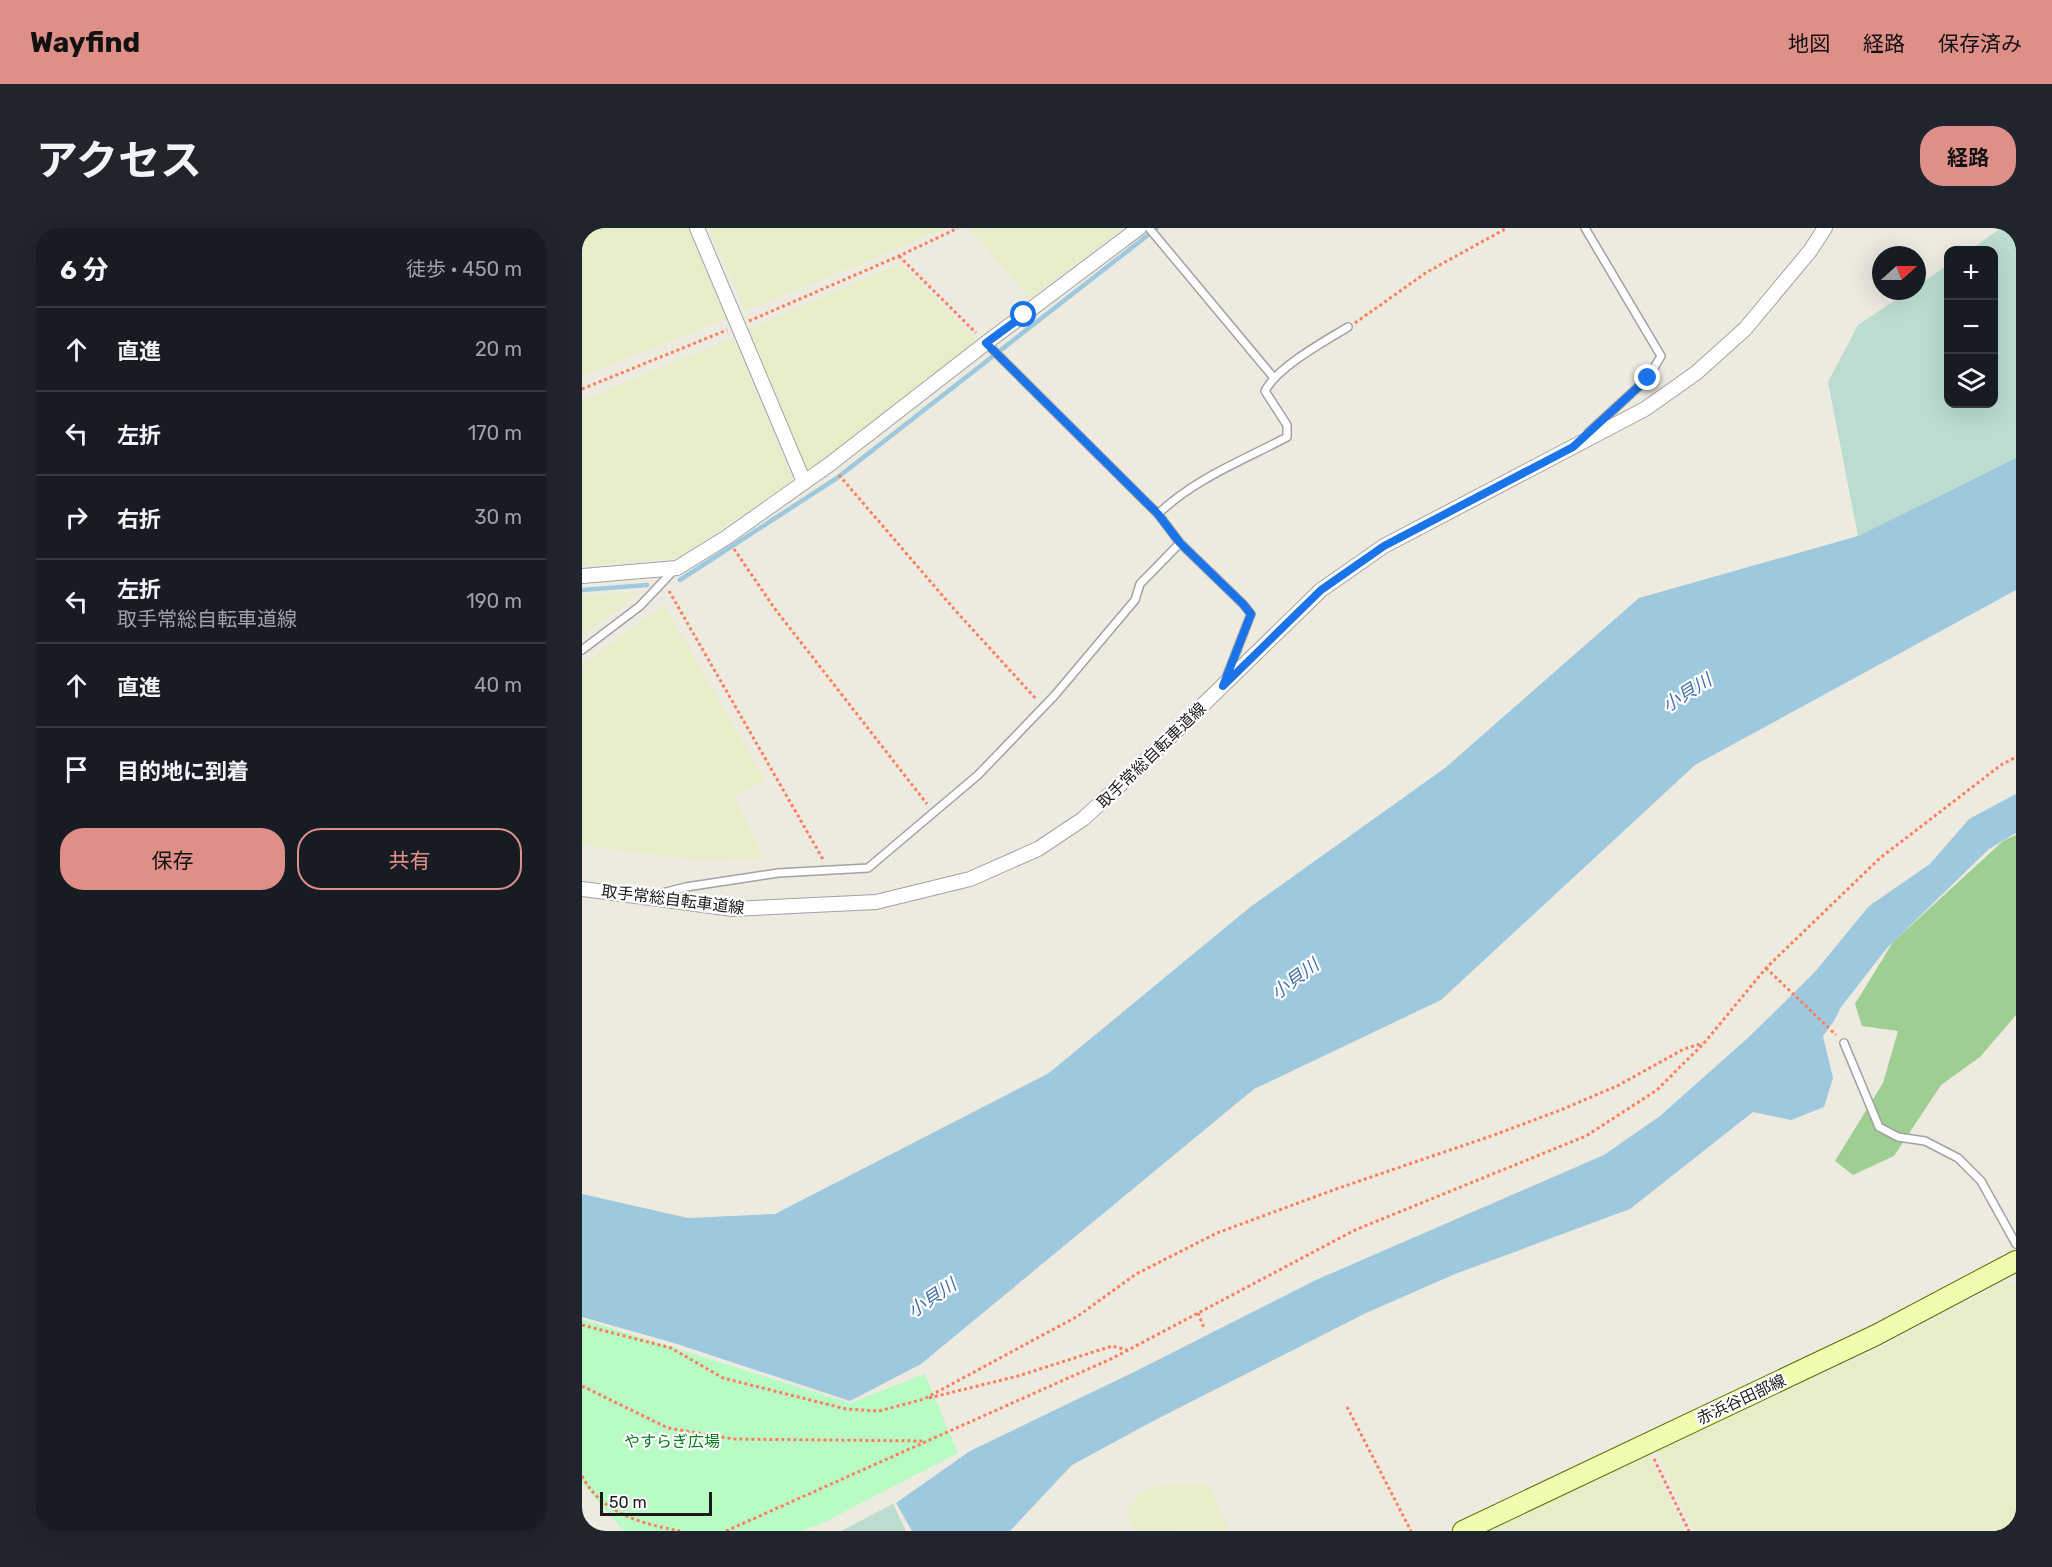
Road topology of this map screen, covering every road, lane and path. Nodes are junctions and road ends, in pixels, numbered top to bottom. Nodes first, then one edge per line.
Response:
1 (697, 228) edge
2 (958, 228) edge
3 (1139, 228) edge
4 (1149, 228) edge
5 (1507, 228) edge
6 (1585, 228) edge
7 (1825, 228) edge
8 (899, 256) junction
9 (738, 326) junction
10 (1348, 327) joint
11 (986, 343) junction
12 (1274, 378) junction
13 (582, 389) edge
14 (1573, 447) junction
15 (830, 464) junction
16 (804, 482) junction
17 (1158, 514) junction
18 (727, 537) junction
19 (1180, 543) junction
20 (677, 568) junction
21 (582, 576) edge
22 (664, 582) junction
23 (582, 650) edge
24 (1223, 686) junction
25 (1043, 707) junction
26 (2016, 758) edge
27 (933, 812) junction
28 (829, 871) junction
29 (582, 889) edge
30 (652, 897) junction
31 (1766, 968) junction
32 (1833, 1031) dead end
33 (1705, 1042) junction
34 (1844, 1043) dead end
35 (2016, 1244) edge
36 (2012, 1267) edge
37 (1198, 1313) junction
38 (582, 1325) edge
39 (1204, 1328) dead end
40 (1128, 1350) junction
41 (582, 1386) edge
42 (924, 1399) junction
43 (1347, 1407) dead end
44 (925, 1441) junction
45 (1647, 1444) junction
46 (582, 1476) edge
47 (680, 1531) edge
48 (726, 1531) edge
49 (1411, 1531) edge
50 (1463, 1531) edge
51 (1689, 1531) edge

1 - 9 street
2 - 8 path
3 - 11 street
4 - 12 lane
5 - 10 path
6 - 14 lane
7 - 14 street, 取手常総自転車道線
8 - 9 path
8 - 11 path
9 - 13 path
9 - 16 street
10 - 12 lane
11 - 15 street
11 - 17 lane
12 - 17 lane
14 - 24 street, 取手常総自転車道線
15 - 16 street
15 - 25 path
16 - 18 street
17 - 19 lane
18 - 20 street
18 - 27 path
19 - 24 lane
19 - 25 lane
20 - 21 street
20 - 22 lane
22 - 23 lane
22 - 28 path
24 - 30 street, 取手常総自転車道線
25 - 27 lane
26 - 31 path
27 - 28 lane
28 - 30 lane
29 - 30 street, 取手常総自転車道線
31 - 32 path
31 - 33 path
33 - 37 path
33 - 42 path
34 - 35 lane
36 - 45 main road, 赤浜谷田部線
37 - 39 path
37 - 40 path
38 - 42 path
40 - 42 path
40 - 44 path
41 - 44 path
43 - 49 path
44 - 48 path
45 - 50 main road, 赤浜谷田部線
45 - 51 path
46 - 47 path

